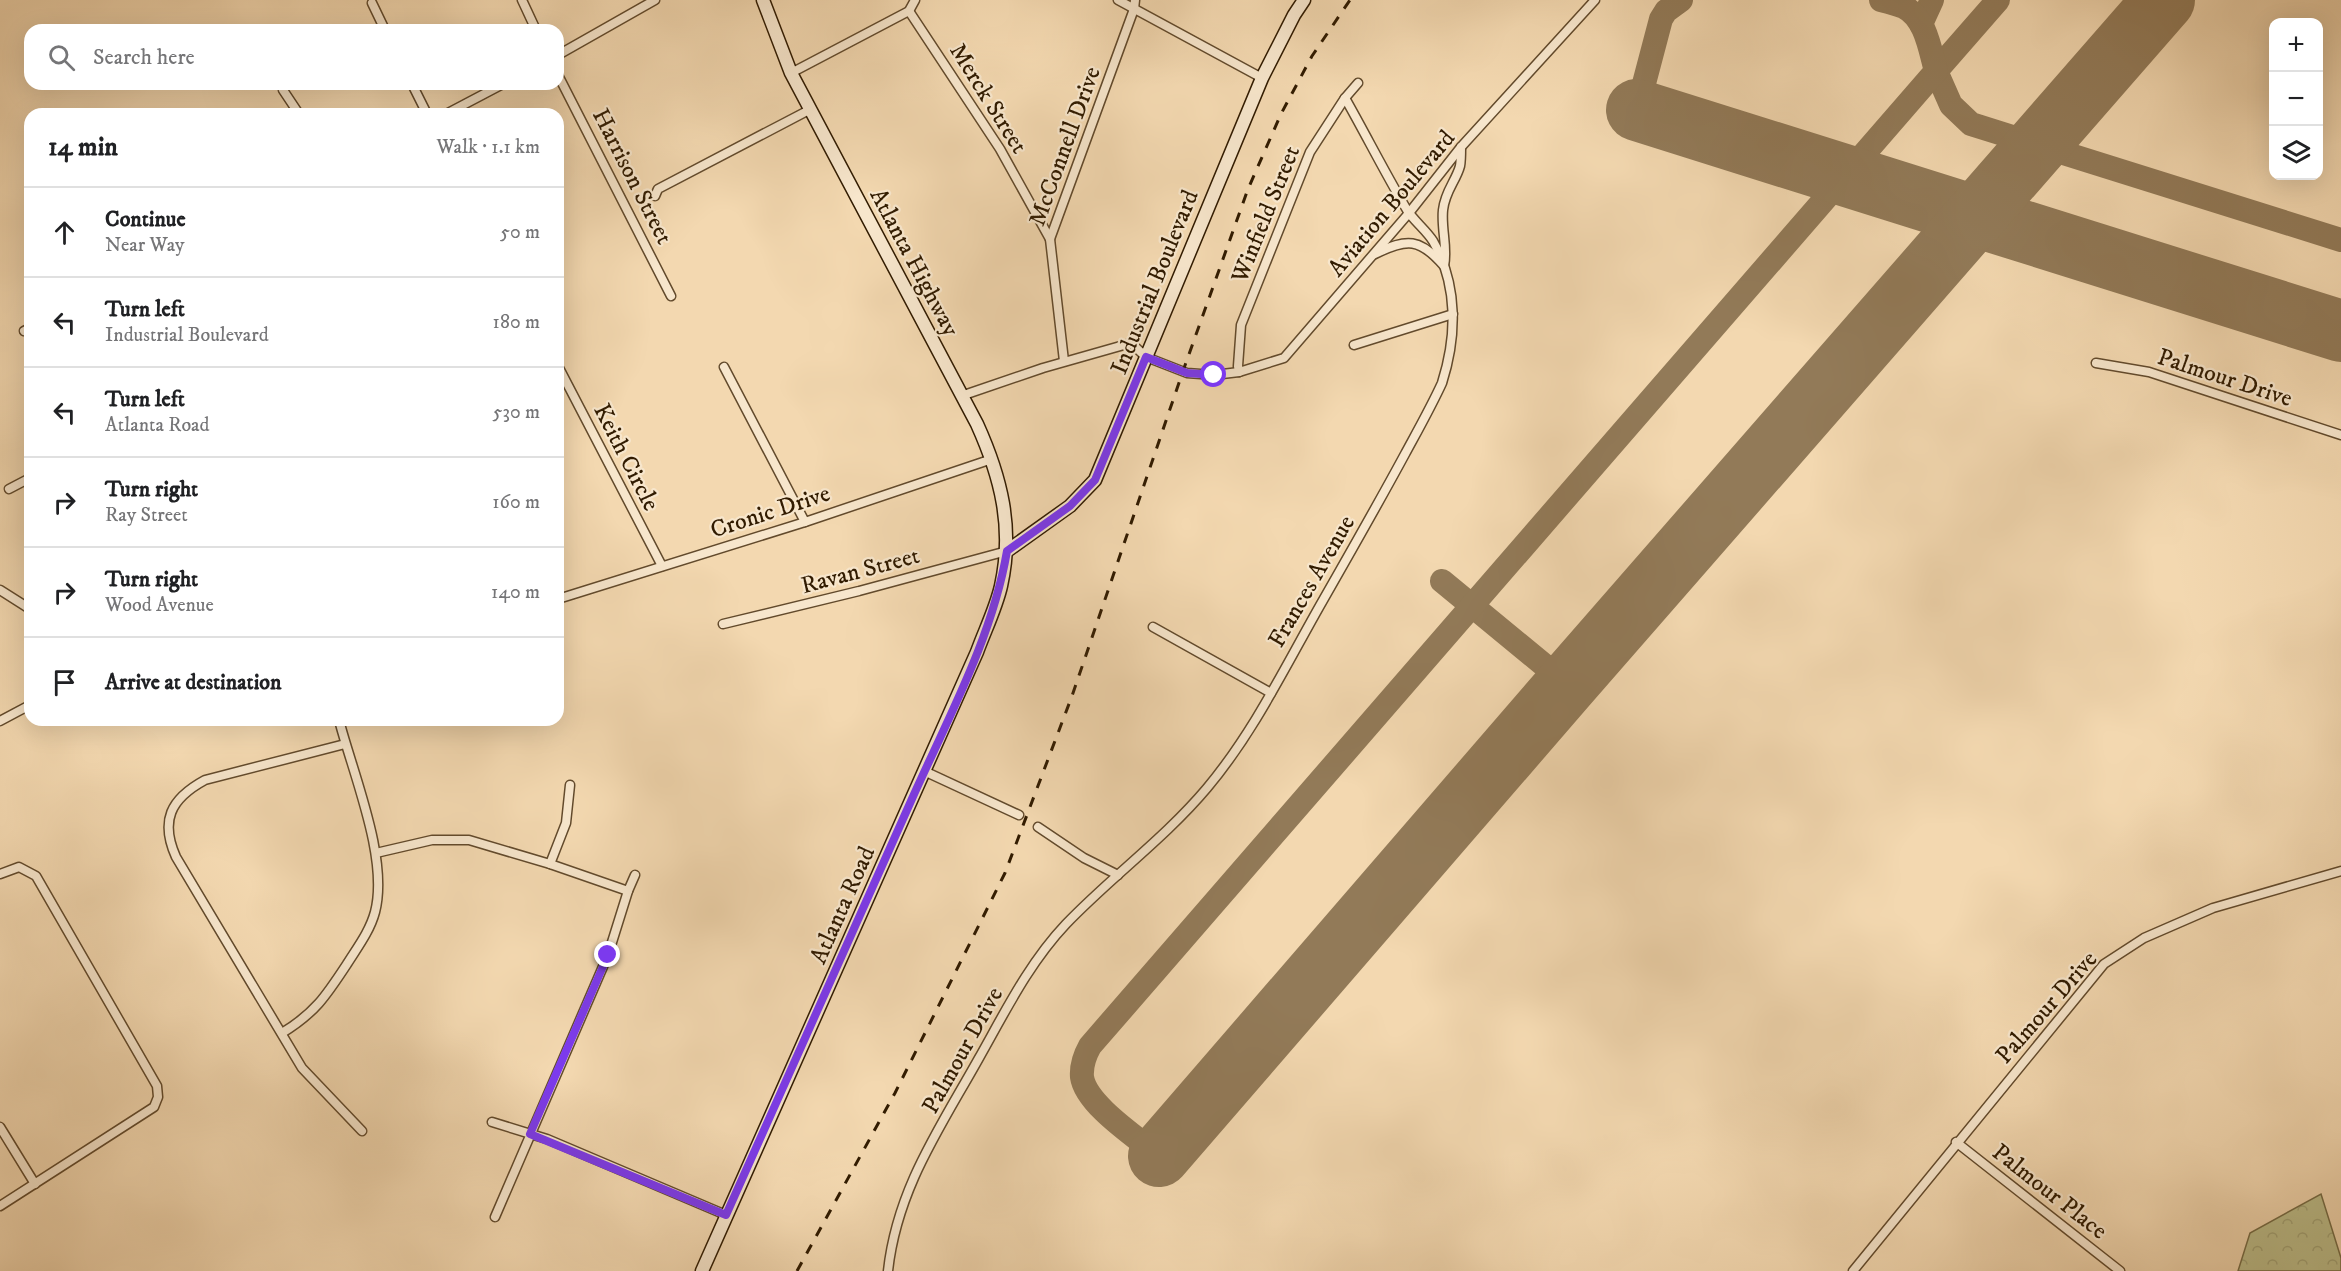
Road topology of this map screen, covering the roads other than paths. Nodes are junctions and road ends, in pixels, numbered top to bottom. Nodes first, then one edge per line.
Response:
1 (522, 0) edge
2 (656, 0) edge
3 (763, 0) edge
4 (915, 0) edge
5 (1118, 0) edge
6 (1304, 0) edge
7 (1595, 0) edge
8 (372, 3) dead end
9 (1135, 5) edge
10 (909, 11) junction
11 (382, 24) edge
12 (533, 24) edge
13 (564, 52) edge
14 (791, 73) junction
15 (1262, 78) junction
16 (1358, 82) dead end
17 (564, 87) edge
18 (283, 90) dead end
19 (415, 90) edge
20 (492, 90) edge
21 (1345, 98) junction
22 (295, 108) edge
23 (423, 108) edge
24 (457, 108) edge
25 (811, 109) junction
26 (1461, 147) junction
27 (656, 196) dead end
28 (1409, 213) junction
29 (1050, 239) junction
30 (1372, 256) junction
31 (1444, 266) junction
32 (671, 296) dead end
33 (1453, 314) junction
34 (1354, 345) dead end
35 (1146, 357) junction
36 (1064, 362) junction
37 (2096, 363) dead end
38 (724, 367) dead end
39 (1239, 372) junction
40 (564, 383) edge
41 (961, 396) junction
42 (2341, 435) edge
43 (993, 459) junction
44 (24, 481) edge
45 (9, 489) dead end
46 (805, 522) junction
47 (1007, 551) junction
48 (662, 566) junction
49 (0, 590) edge
50 (564, 597) edge
51 (24, 605) edge
52 (723, 624) dead end
53 (1153, 627) dead end
54 (1271, 693) junction
55 (24, 708) edge
56 (0, 721) edge
57 (340, 726) edge
58 (345, 744) junction
59 (924, 771) junction
60 (570, 785) dead end
61 (1019, 815) dead end
62 (1038, 827) dead end
63 (376, 853) junction
64 (550, 864) junction
65 (2341, 871) edge
66 (0, 874) edge
67 (635, 875) dead end
68 (1118, 875) junction
69 (628, 891) junction
70 (282, 1033) junction
71 (492, 1122) dead end
72 (0, 1127) edge
73 (362, 1131) dead end
74 (530, 1134) junction
75 (1956, 1142) junction
76 (35, 1184) junction
77 (0, 1206) edge
78 (726, 1215) junction
79 (495, 1216) dead end
80 (702, 1271) edge
81 (888, 1271) edge
82 (1853, 1271) edge
83 (2120, 1271) edge

1 - 12 street
2 - 13 street
3 - 14 main road, Atlanta Highway
4 - 10 street
5 - 9 street
6 - 15 main road, Industrial Boulevard
7 - 26 street, Aviation Boulevard
8 - 11 street
9 - 15 street
9 - 29 street, McConnell Drive
10 - 14 street
10 - 29 street, Merck Street
14 - 25 main road, Atlanta Highway
15 - 35 main road, Industrial Boulevard
16 - 21 street, Winfield Street
17 - 32 street, Harrison Street
18 - 22 street
19 - 23 street
20 - 24 street
21 - 28 street, Frances Avenue
21 - 39 street, Winfield Street
25 - 27 street
25 - 41 main road, Atlanta Highway
26 - 28 street, Aviation Boulevard
26 - 31 street, Frances Avenue
28 - 30 street, Aviation Boulevard
28 - 31 street, Frances Avenue
29 - 36 street, McConnell Drive
30 - 31 street
30 - 39 street, Aviation Boulevard
31 - 33 street, Frances Avenue
33 - 34 street
33 - 54 street, Frances Avenue
35 - 36 street
35 - 39 street, Aviation Boulevard
35 - 47 main road, Industrial Boulevard
36 - 41 street
37 - 42 street, Palmour Drive
38 - 46 street
40 - 48 street, Keith Circle
41 - 43 main road, Atlanta Highway
43 - 46 street, Cronic Drive
43 - 47 main road, Atlanta Highway
44 - 45 street
46 - 48 street, Cronic Drive
47 - 52 street, Ravan Street
47 - 59 main road, Atlanta Road
48 - 50 street, Cronic Drive
49 - 51 street
53 - 54 street
54 - 68 street, Frances Avenue
55 - 56 street
57 - 58 street
58 - 63 street
58 - 70 street
59 - 61 street
59 - 78 main road, Atlanta Road
60 - 64 street
62 - 68 street
63 - 64 street
63 - 70 street
64 - 69 street
65 - 75 street, Palmour Drive
66 - 76 street
67 - 69 street
68 - 81 street, Palmour Drive
69 - 74 street
70 - 73 street
71 - 74 street
72 - 76 street
74 - 78 street
74 - 79 street
75 - 82 street, Palmour Drive
75 - 83 street, Palmour Place
76 - 77 street
78 - 80 main road, Atlanta Road

